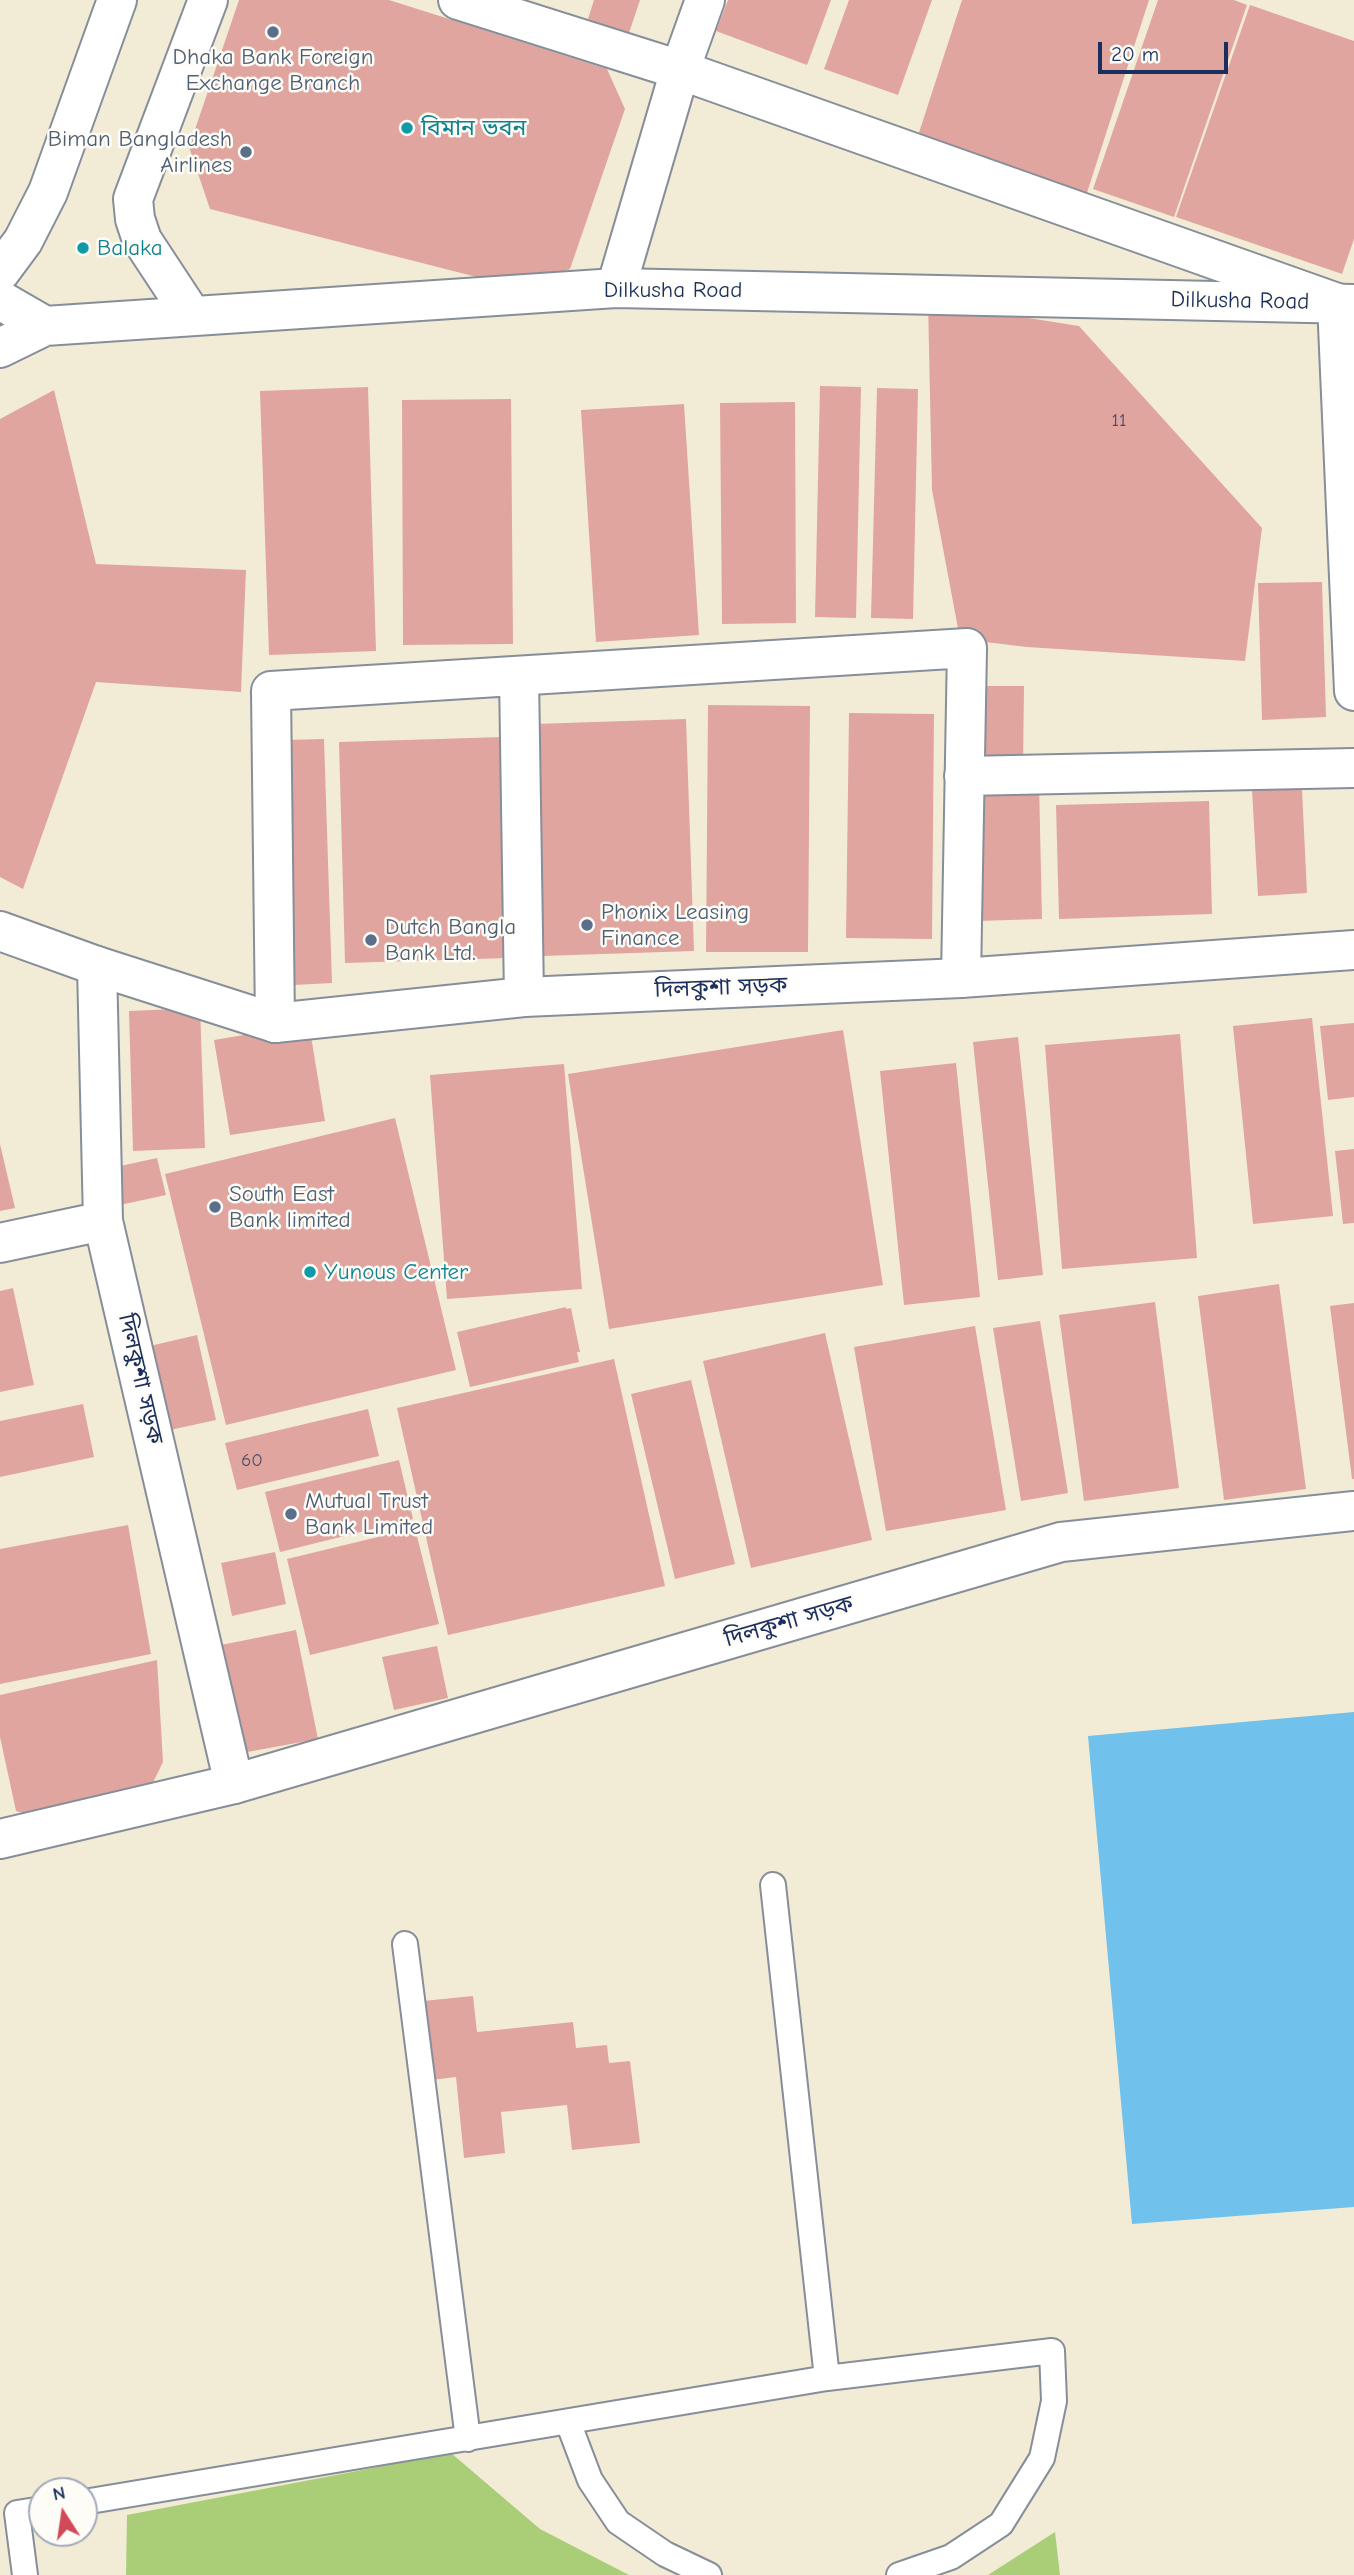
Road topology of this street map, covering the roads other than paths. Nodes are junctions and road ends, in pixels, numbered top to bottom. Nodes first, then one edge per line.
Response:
1 (117, 0) edge
2 (208, 0) edge
3 (458, 0) edge
4 (705, 0) edge
5 (680, 70) junction
6 (0, 272) edge
7 (615, 288) junction
8 (0, 300) edge
9 (1346, 303) edge
10 (192, 316) junction
11 (45, 326) junction
12 (0, 348) edge
13 (520, 676) junction
14 (1354, 691) edge
15 (1354, 768) edge
16 (964, 776) junction
17 (0, 931) edge
18 (1354, 950) edge
19 (97, 966) junction
20 (961, 978) junction
21 (524, 997) junction
22 (275, 1023) junction
23 (103, 1221) junction
24 (0, 1243) edge
25 (1354, 1511) edge
26 (234, 1784) junction
27 (0, 1837) edge
28 (773, 1885) dead end
29 (405, 1944) dead end
30 (827, 2378) junction
31 (568, 2423) junction
32 (468, 2439) junction
33 (98, 2500) edge
34 (28, 2511) edge
35 (25, 2575) edge
36 (709, 2575) edge
37 (899, 2575) edge

1 - 6 street
2 - 10 street
3 - 5 street
4 - 5 street
5 - 7 street
5 - 9 street
7 - 9 street, Dilkusha Road
7 - 10 street, Dilkusha Road
8 - 11 street
9 - 14 street
10 - 11 street, Dilkusha Road
11 - 12 street
13 - 16 street
13 - 21 street
13 - 22 street
15 - 16 street
16 - 20 street
17 - 19 street, দিলকুশা সড়ক
18 - 20 street, দিলকুশা সড়ক
19 - 22 street, দিলকুশা সড়ক
19 - 23 street, দিলকুশা সড়ক
20 - 21 street, দিলকুশা সড়ক
21 - 22 street, দিলকুশা সড়ক
23 - 24 street
23 - 26 street, দিলকুশা সড়ক
25 - 26 street, দিলকুশা সড়ক
26 - 27 street, দিলকুশা সড়ক
28 - 30 lane
29 - 32 lane
30 - 31 lane
30 - 37 lane
31 - 32 lane
31 - 36 lane
32 - 33 lane
34 - 35 lane

